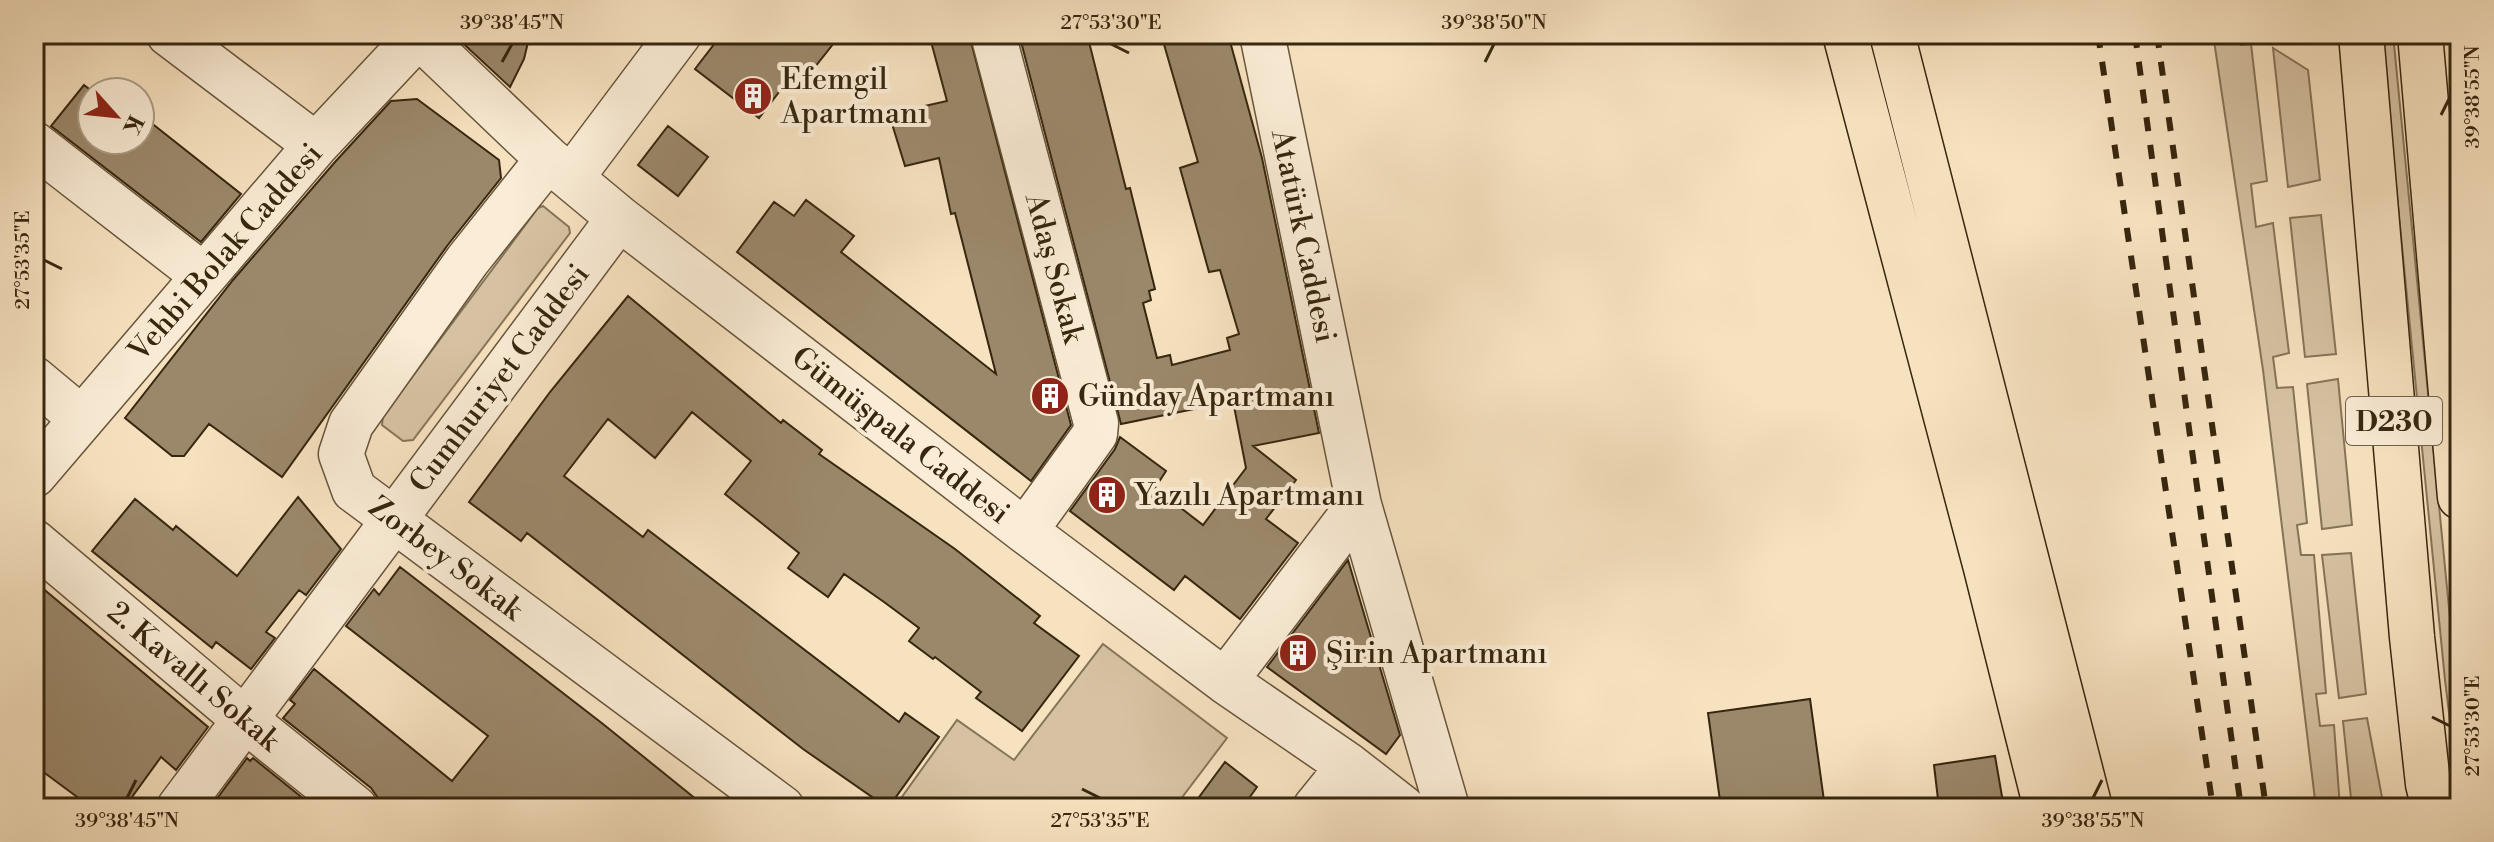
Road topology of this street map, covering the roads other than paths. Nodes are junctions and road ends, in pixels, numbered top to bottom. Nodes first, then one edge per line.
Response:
1 (169, 34) edge
2 (679, 34) edge
3 (993, 34) edge
4 (1262, 34) edge
5 (1845, 34) edge
6 (1892, 34) edge
7 (2361, 34) edge
8 (2420, 34) edge
9 (419, 35) edge
10 (34, 144) edge
11 (316, 145) junction
12 (560, 168) junction
13 (619, 218) junction
14 (204, 276) junction
15 (2454, 344) edge
16 (34, 379) edge
17 (82, 419) junction
18 (34, 475) edge
19 (2460, 497) edge
20 (1359, 505) junction
21 (393, 520) junction
22 (1025, 531) junction
23 (34, 542) edge
24 (1225, 681) junction
25 (244, 719) junction
26 (1349, 766) junction
27 (179, 808) edge
28 (355, 808) edge
29 (782, 808) edge
30 (1315, 808) edge
31 (1403, 808) edge
32 (1447, 808) edge
33 (2046, 808) edge
34 (2090, 808) edge
35 (2434, 808) edge

1 - 11 street
2 - 12 street
3 - 22 street, Adaş Sokak
4 - 20 street, Atatürk Caddesi
5 - 33 main road
6 - 34 main road
7 - 35 main road, D230
8 - 15 main road, D230
9 - 11 street, Vehbi Bolak Caddesi
9 - 12 street, Gümüşpala Caddesi
10 - 14 street
11 - 14 street, Vehbi Bolak Caddesi
12 - 13 street, Gümüşpala Caddesi
12 - 21 street, Zorbey Sokak
13 - 21 street, Cumhuriyet Caddesi
13 - 22 street, Gümüşpala Caddesi
14 - 17 street, Vehbi Bolak Caddesi
15 - 19 main road, D230
16 - 17 street
17 - 18 street, Vehbi Bolak Caddesi
20 - 24 street
20 - 32 street, Atatürk Caddesi
21 - 25 street, Cumhuriyet Caddesi
21 - 29 street, Zorbey Sokak
22 - 24 street, Gümüşpala Caddesi
23 - 25 street, 2. Kavallı Sokak
24 - 26 street, Gümüşpala Caddesi
25 - 27 street, Cumhuriyet Caddesi
25 - 28 street, 2. Kavallı Sokak
26 - 30 street
26 - 31 street, Gümüşpala Caddesi

